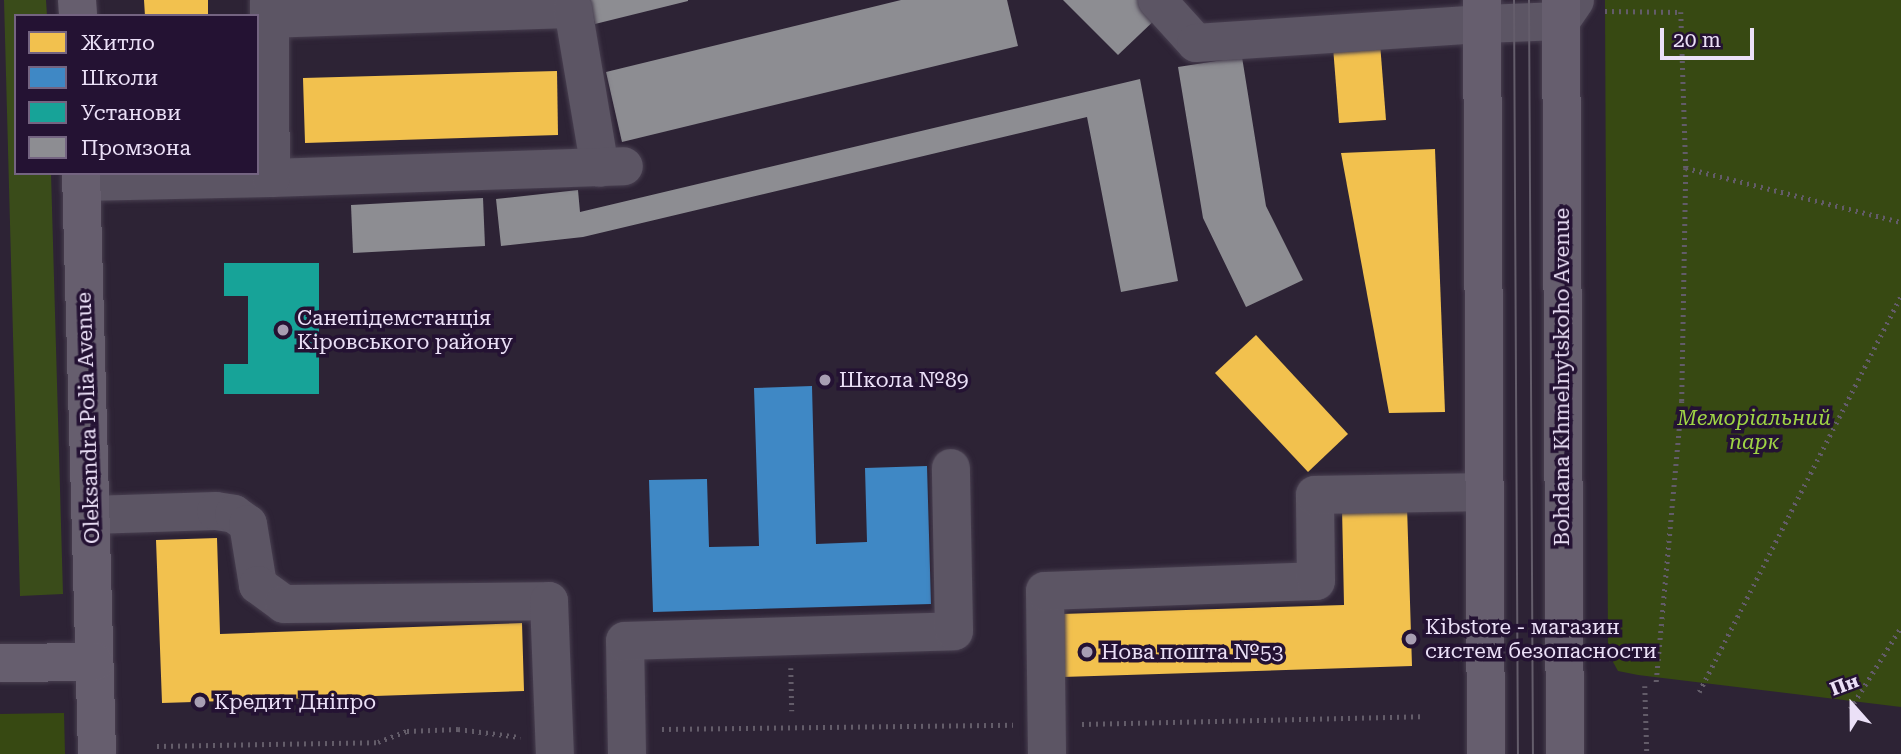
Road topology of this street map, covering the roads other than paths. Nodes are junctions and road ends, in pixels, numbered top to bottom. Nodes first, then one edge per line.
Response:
1 (1157, 0) edge
2 (1573, 8) edge
3 (269, 9) edge
4 (1482, 12) edge
5 (81, 178) edge
6 (271, 178) junction
7 (951, 468) dead end
8 (1485, 492) junction
9 (91, 514) junction
10 (94, 662) junction
11 (0, 663) edge
12 (1047, 740) edge
13 (627, 743) edge
14 (554, 745) edge
15 (97, 754) edge
16 (1486, 754) edge
17 (1565, 754) edge

1 - 4 lane
2 - 4 lane
2 - 17 main road, Bohdana Khmelnytskoho Avenue
3 - 6 lane
3 - 6 lane
4 - 8 main road
5 - 6 lane
5 - 9 main road, Oleksandra Polia Avenue
7 - 13 lane
8 - 12 lane
8 - 16 main road
9 - 10 main road, Oleksandra Polia Avenue
9 - 14 lane
10 - 11 main road
10 - 15 main road, Oleksandra Polia Avenue

